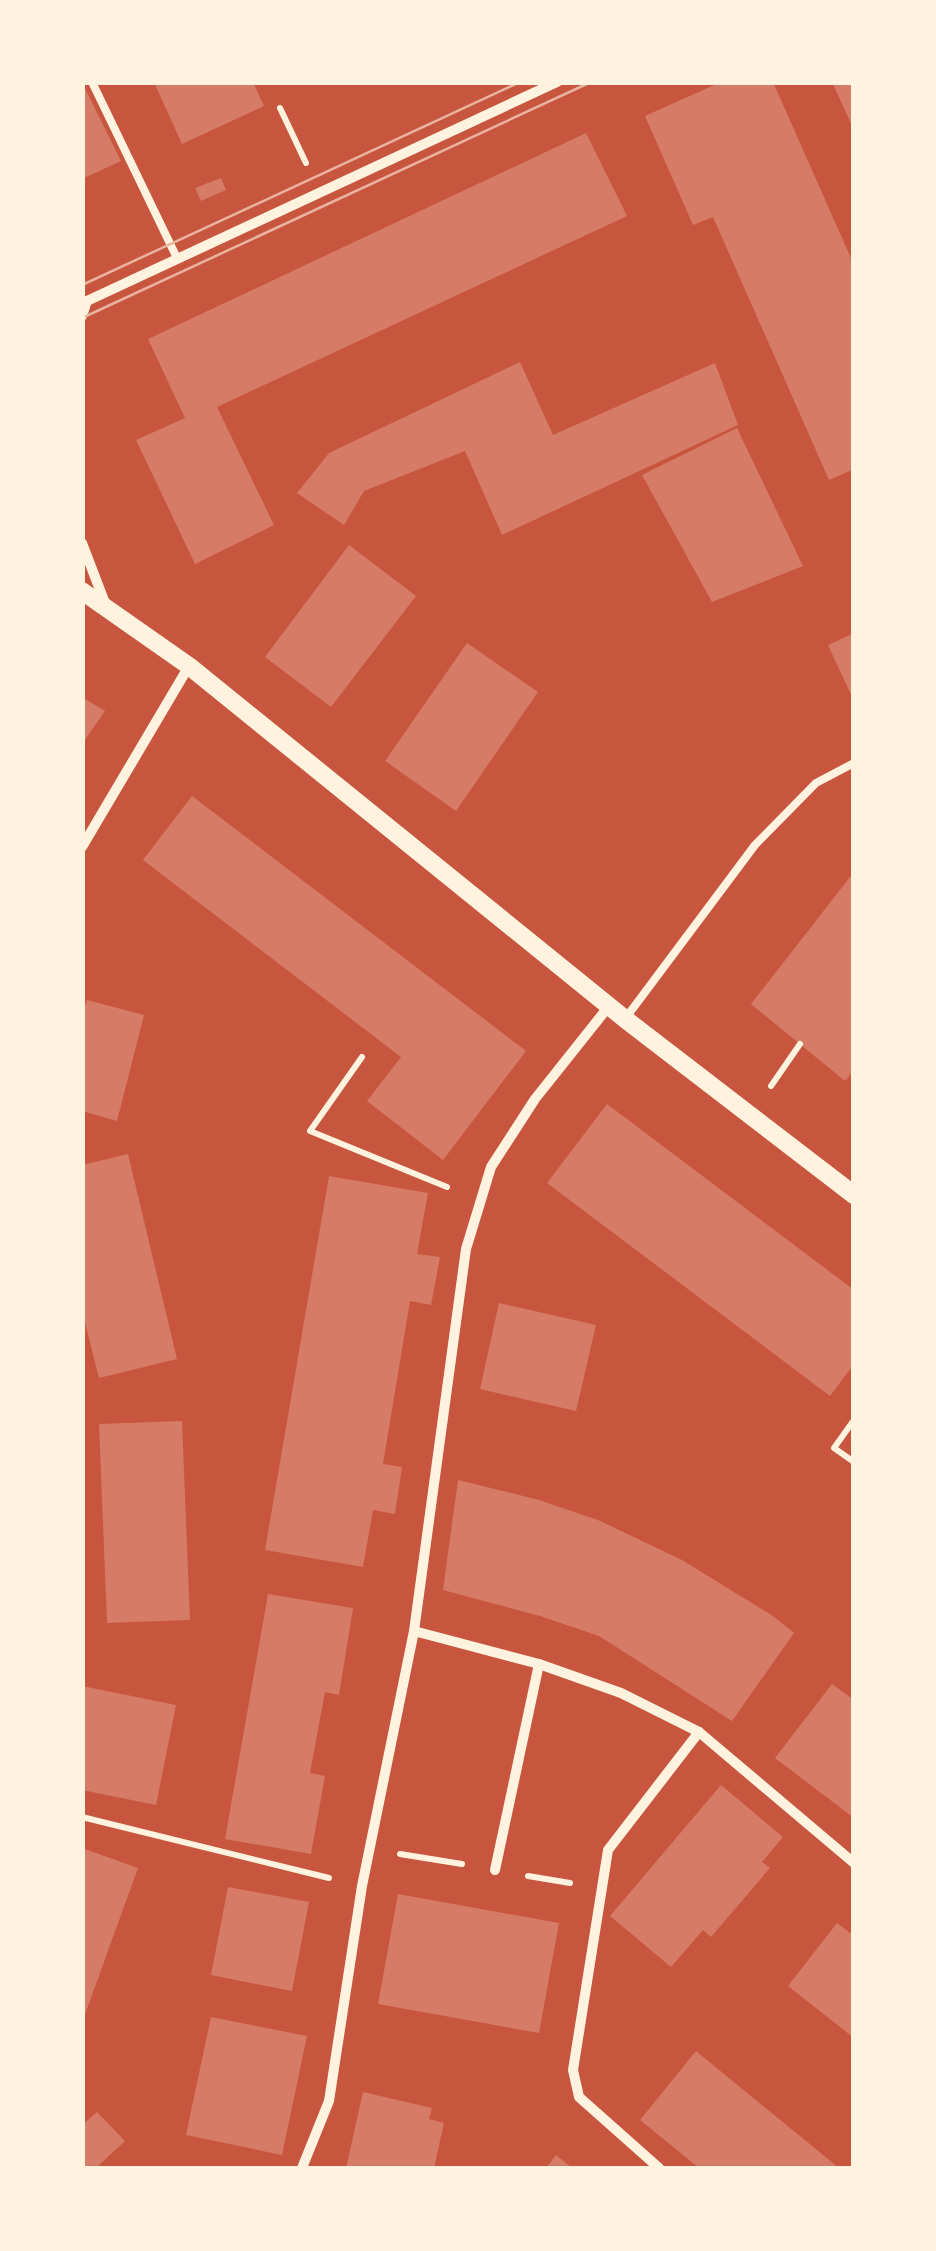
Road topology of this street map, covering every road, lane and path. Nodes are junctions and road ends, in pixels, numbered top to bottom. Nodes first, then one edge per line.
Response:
1 (92, 82) edge
2 (557, 82) edge
3 (280, 108) dead end
4 (320, 191) junction
5 (177, 258) junction
6 (84, 301) edge
7 (82, 316) edge
8 (82, 543) edge
9 (82, 591) edge
10 (107, 608) junction
11 (188, 666) junction
12 (854, 763) edge
13 (82, 846) edge
14 (609, 1006) junction
15 (625, 1019) junction
16 (800, 1044) dead end
17 (362, 1058) dead end
18 (766, 1092) dead end
19 (854, 1195) edge
20 (481, 1200) junction
21 (854, 1420) edge
22 (854, 1462) edge
23 (414, 1631) junction
24 (539, 1664) junction
25 (699, 1732) junction
26 (82, 1817) edge
27 (854, 1864) edge
28 (496, 1870) dead end
29 (362, 1886) junction
30 (302, 2168) edge
31 (658, 2168) edge

1 - 5 lane
2 - 4 street
3 - 4 path
4 - 5 street
5 - 6 street
6 - 7 street
8 - 10 street
9 - 10 street
10 - 11 street
11 - 13 street
11 - 14 street
12 - 15 lane
14 - 15 street
14 - 20 street
15 - 19 street
16 - 18 path
17 - 20 path
20 - 23 street
21 - 22 path
23 - 24 street
23 - 29 street
24 - 25 street
24 - 28 street
25 - 27 street
25 - 31 street
26 - 29 path
29 - 30 street

